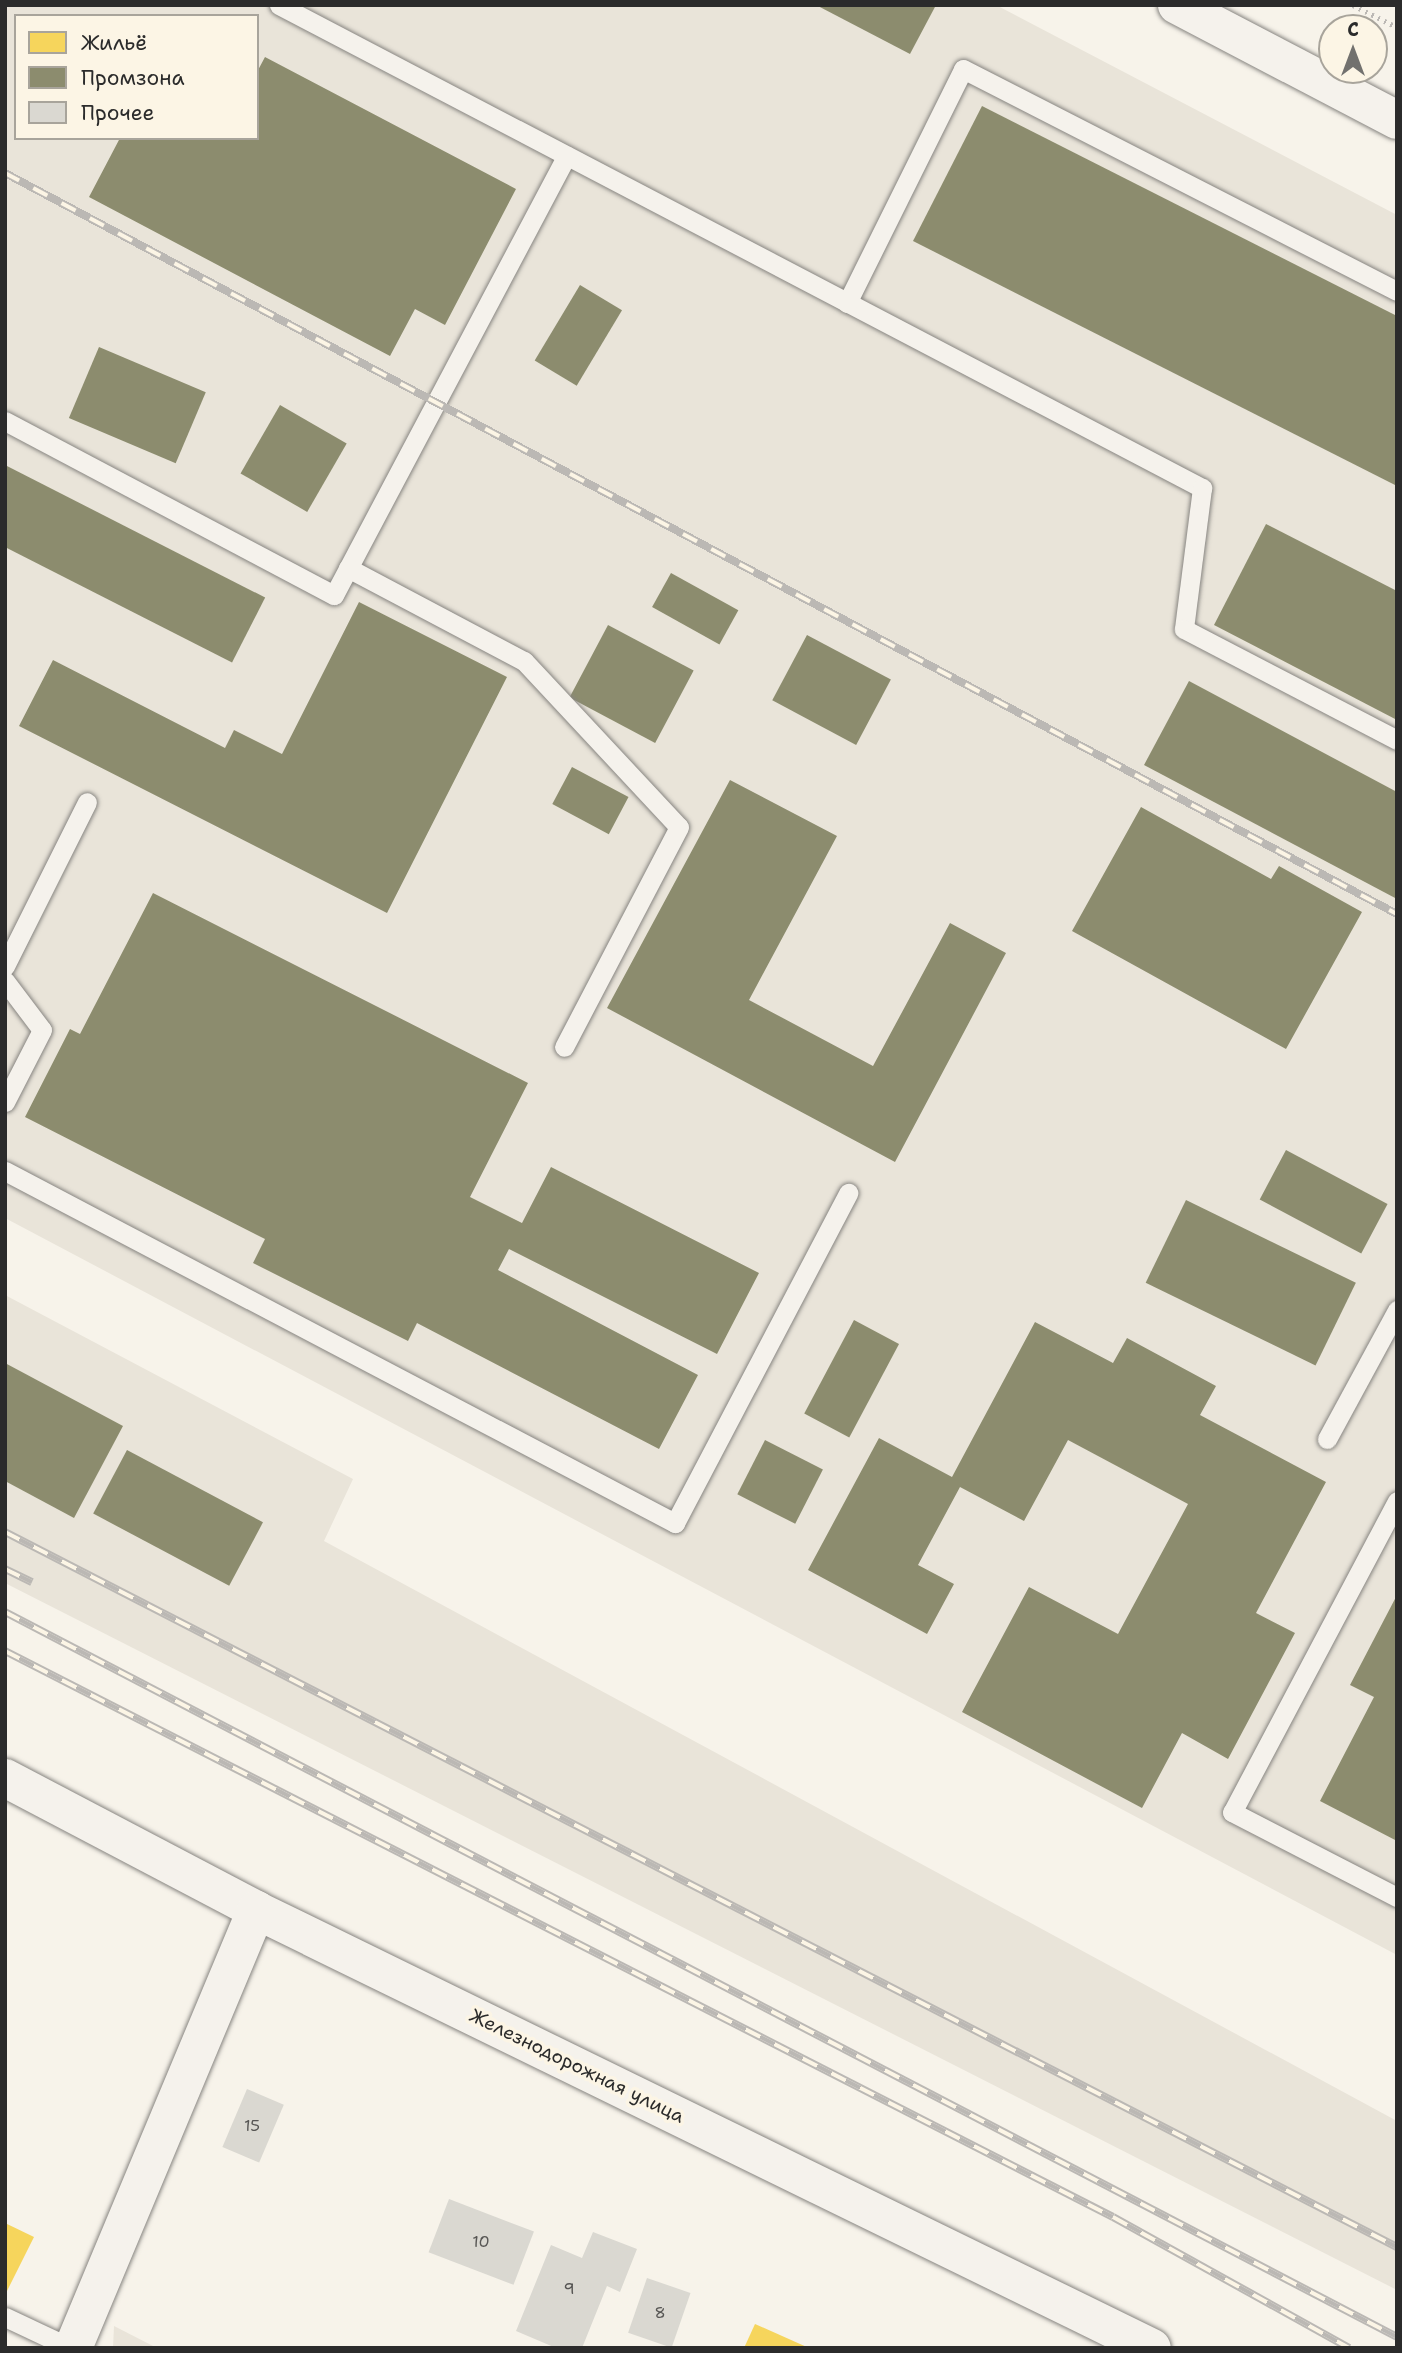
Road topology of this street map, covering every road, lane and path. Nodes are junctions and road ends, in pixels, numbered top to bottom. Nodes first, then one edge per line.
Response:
1 (279, 5) edge
2 (1177, 5) edge
3 (1353, 5) edge
4 (1397, 27) edge
5 (1397, 120) edge
6 (566, 156) junction
7 (1397, 291) edge
8 (847, 303) junction
9 (5, 421) edge
10 (348, 568) junction
11 (1397, 740) edge
12 (87, 802) dead end
13 (5, 966) edge
14 (5, 981) edge
15 (565, 1047) dead end
16 (5, 1102) edge
17 (5, 1171) edge
18 (848, 1193) dead end
19 (1397, 1310) edge
20 (1327, 1439) dead end
21 (1397, 1501) edge
22 (5, 1778) edge
23 (1397, 1896) edge
24 (256, 1909) junction
25 (5, 2317) edge
26 (72, 2348) edge
27 (1152, 2348) edge

1 - 6 lane
2 - 5 street
3 - 4 path
6 - 8 lane
6 - 10 lane
7 - 8 lane
8 - 11 lane
9 - 10 lane
10 - 15 lane
12 - 13 lane
14 - 16 lane
17 - 18 lane
19 - 20 lane
21 - 23 lane
22 - 24 street, Железнодорожная улица
24 - 26 street
24 - 27 street, Железнодорожная улица
25 - 26 lane

